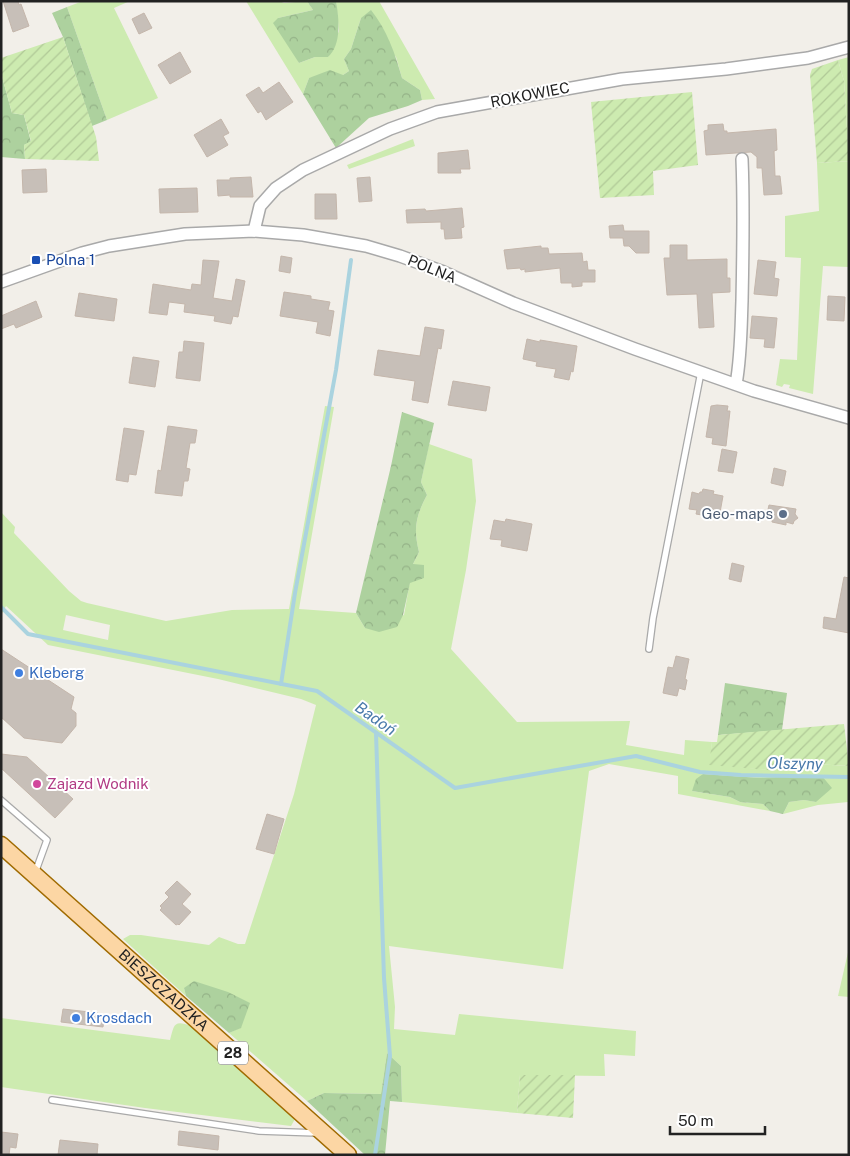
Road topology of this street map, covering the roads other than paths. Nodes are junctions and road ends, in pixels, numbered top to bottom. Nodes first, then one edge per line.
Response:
1 (849, 47) edge
2 (742, 160) dead end
3 (254, 231) junction
4 (1, 282) edge
5 (701, 372) junction
6 (736, 384) junction
7 (849, 418) edge
8 (649, 649) dead end
9 (1, 800) edge
10 (1, 845) edge
11 (34, 875) junction
12 (52, 1100) dead end
13 (323, 1133) junction
14 (348, 1155) edge

1 - 3 street, ROKOWIEC
2 - 6 street
3 - 4 street, POLNA
3 - 5 street, POLNA
5 - 6 street, POLNA
5 - 8 lane
6 - 7 street, POLNA
9 - 11 lane
10 - 11 main road, BIESZCZADZKA / 28
11 - 13 main road, BIESZCZADZKA / 28
12 - 13 lane
13 - 14 main road, BIESZCZADZKA / 28

